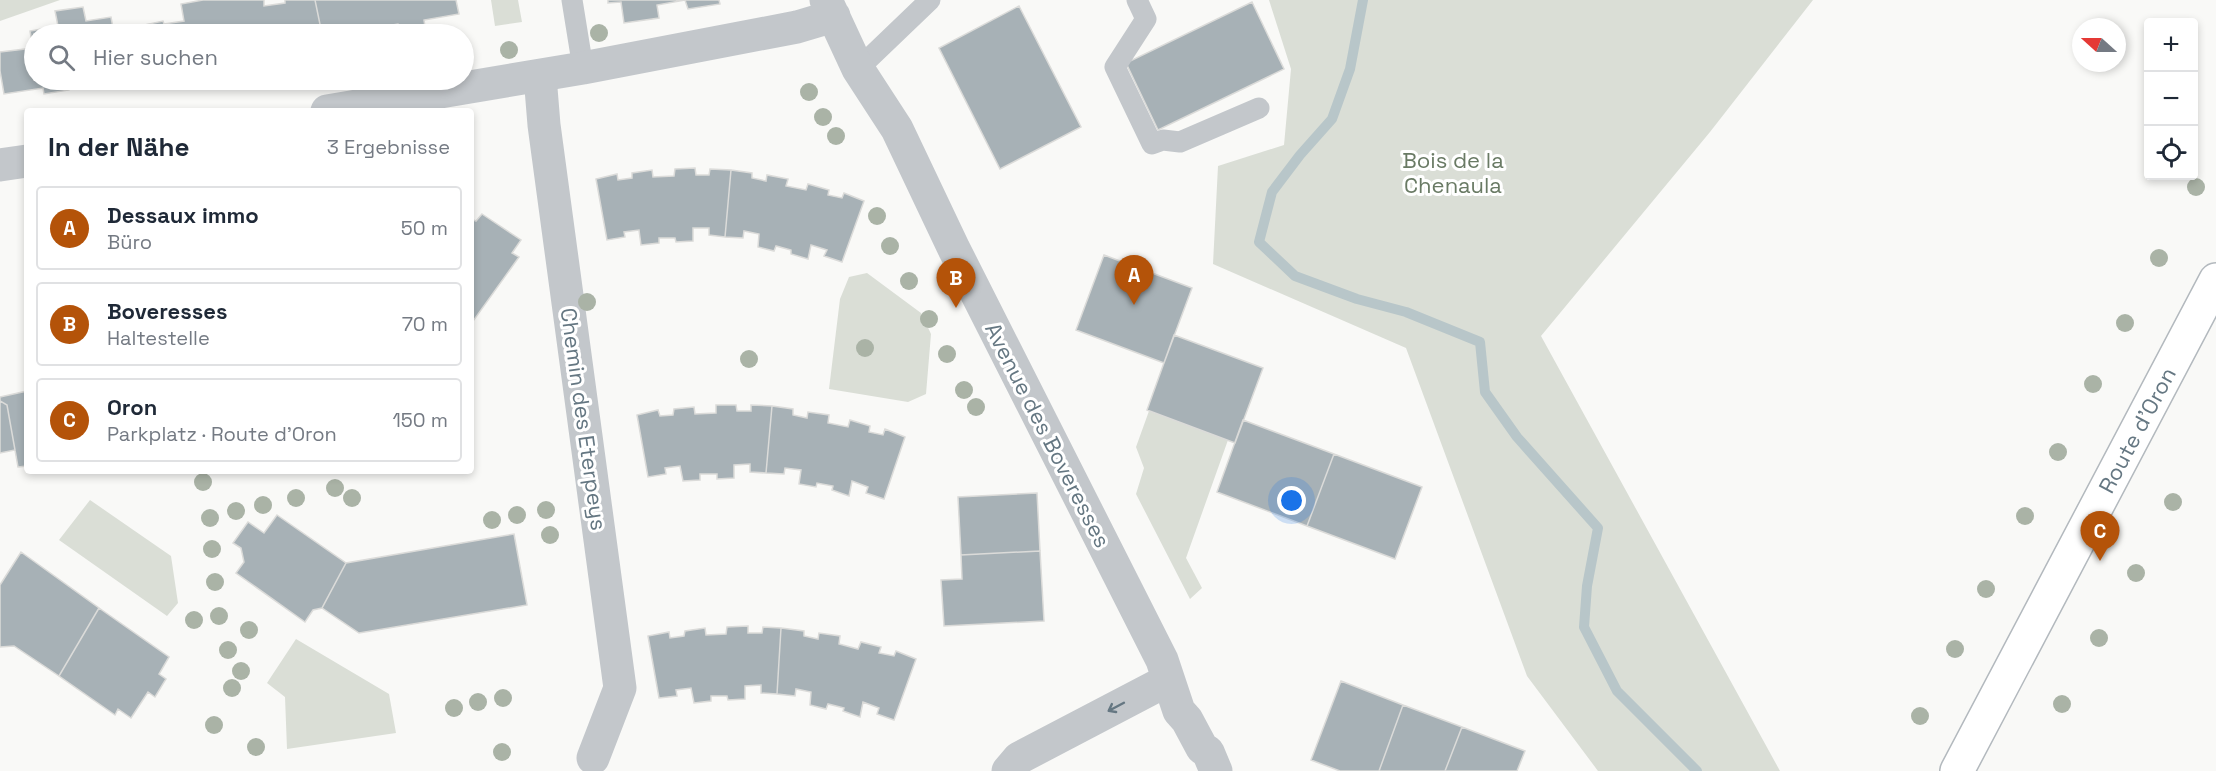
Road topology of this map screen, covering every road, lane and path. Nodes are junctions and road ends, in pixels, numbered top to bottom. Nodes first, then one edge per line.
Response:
1 (572, 0) edge
2 (930, 0) edge
3 (1137, 0) edge
4 (830, 8) edge
5 (583, 68) junction
6 (858, 69) junction
7 (540, 76) junction
8 (474, 87) edge
9 (455, 90) edge
10 (345, 108) edge
11 (1259, 108) dead end
12 (24, 161) edge
13 (0, 165) edge
14 (2216, 280) edge
15 (1168, 680) junction
16 (593, 758) dead end
17 (1008, 771) edge
18 (1216, 771) edge
19 (1957, 771) edge

1 - 5 lane
2 - 6 lane
3 - 11 lane
4 - 5 street
4 - 6 street, Avenue des Boveresses
5 - 7 street
6 - 15 street, Avenue des Boveresses
7 - 8 street
7 - 16 street, Chemin des Eterpeys
9 - 10 street
12 - 13 street
14 - 19 main road, Route d'Oron
15 -> 17 street
15 - 18 street, Avenue des Boveresses

